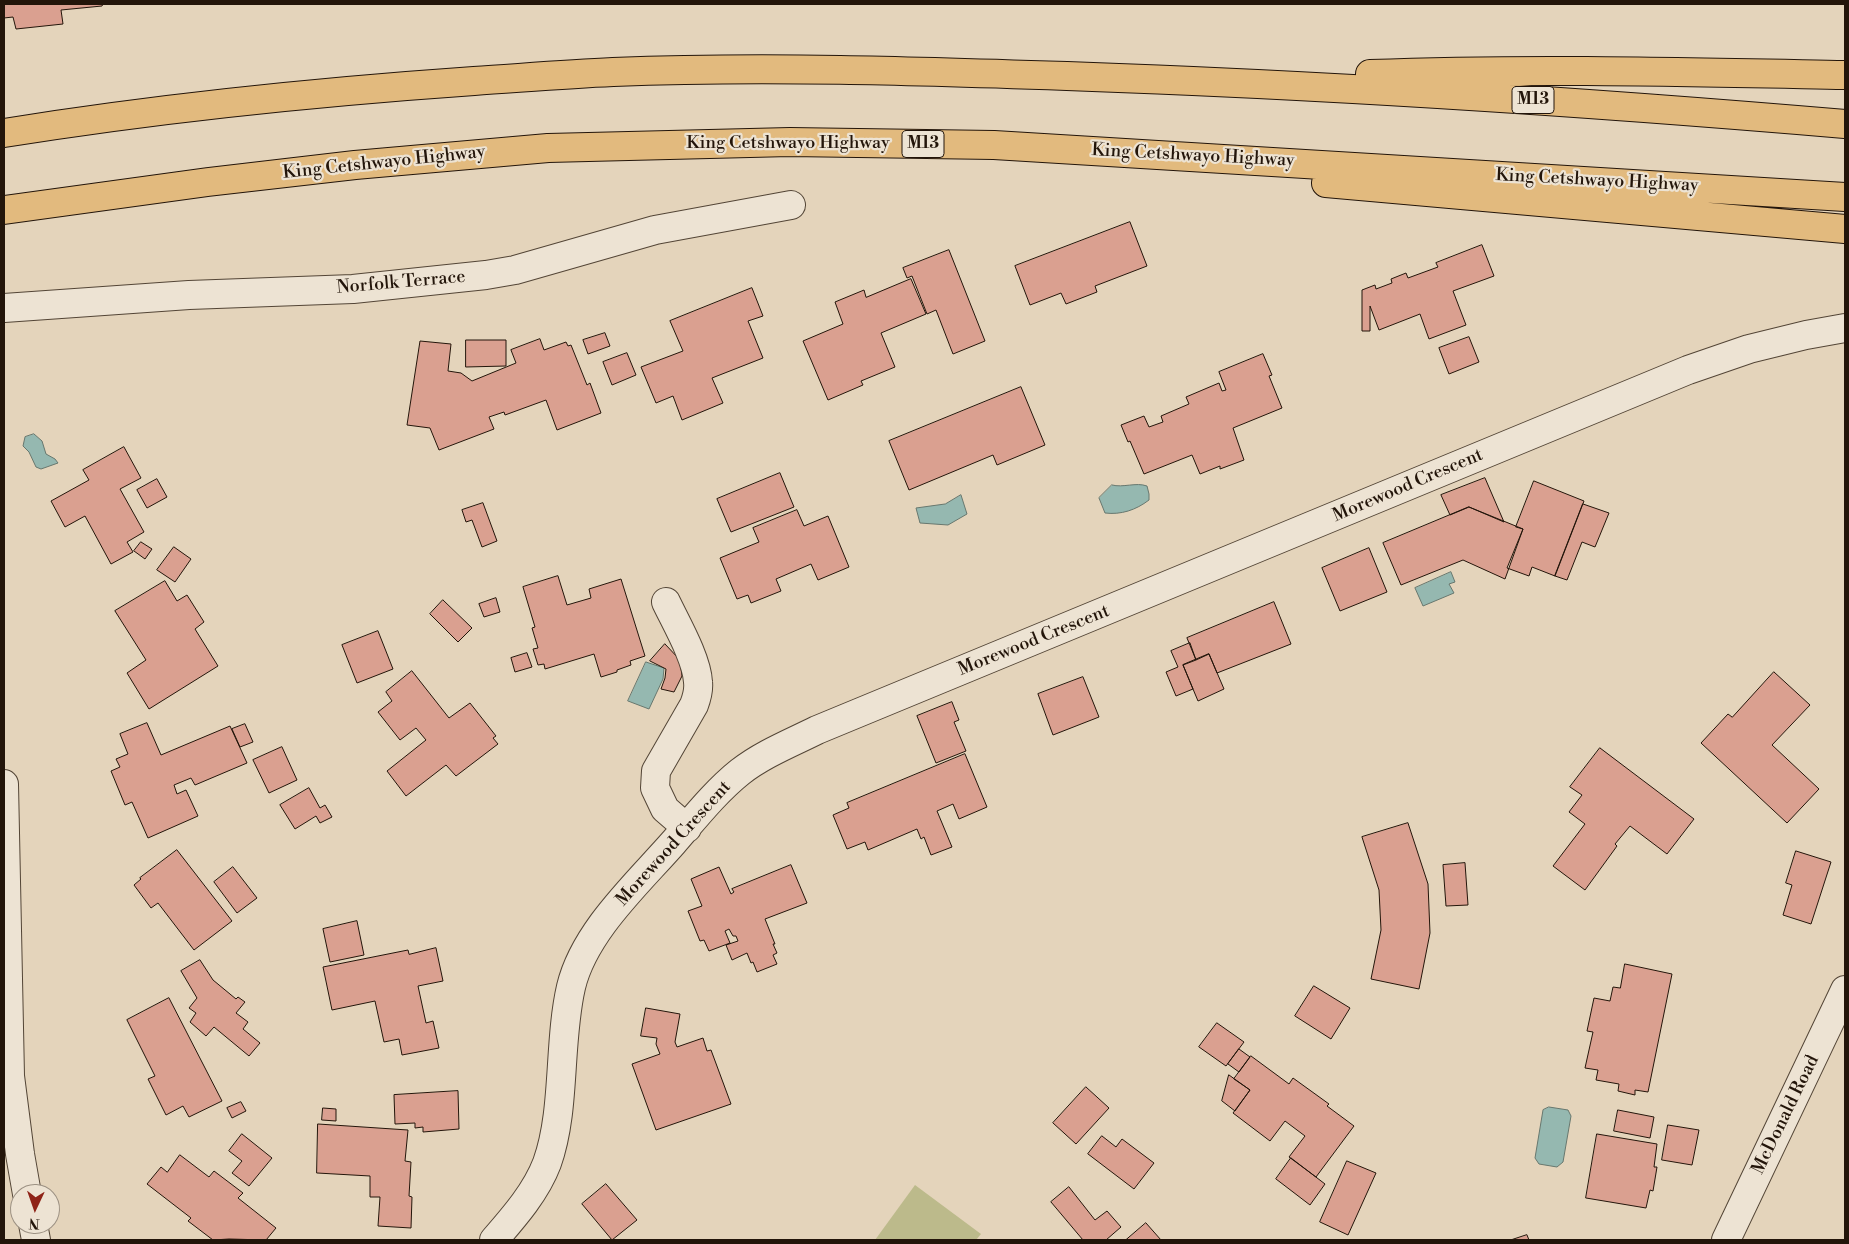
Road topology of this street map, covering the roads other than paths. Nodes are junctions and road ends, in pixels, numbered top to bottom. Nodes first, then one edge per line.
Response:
1 (1845, 75) edge
2 (1221, 81) junction
3 (1845, 124) edge
4 (4, 133) edge
5 (790, 142) junction
6 (1845, 197) edge
7 (791, 205) dead end
8 (4, 210) edge
9 (1845, 229) edge
10 (4, 308) edge
11 (1845, 328) edge
12 (666, 602) dead end
13 (4, 784) edge
14 (687, 828) junction
15 (1845, 990) edge
16 (25, 1184) edge
17 (494, 1240) edge
18 (1726, 1240) edge

1 - 2 highway
2 - 3 highway, M13
2 - 4 highway, M13
5 - 6 highway, King Cetshwayo Highway / M13
5 - 8 highway, King Cetshwayo Highway / M13
5 - 9 highway
7 - 10 street, Norfolk Terrace
11 - 14 street, Morewood Crescent
12 - 14 street
13 - 16 street
14 - 17 street, Morewood Crescent
15 - 18 street, McDonald Road

